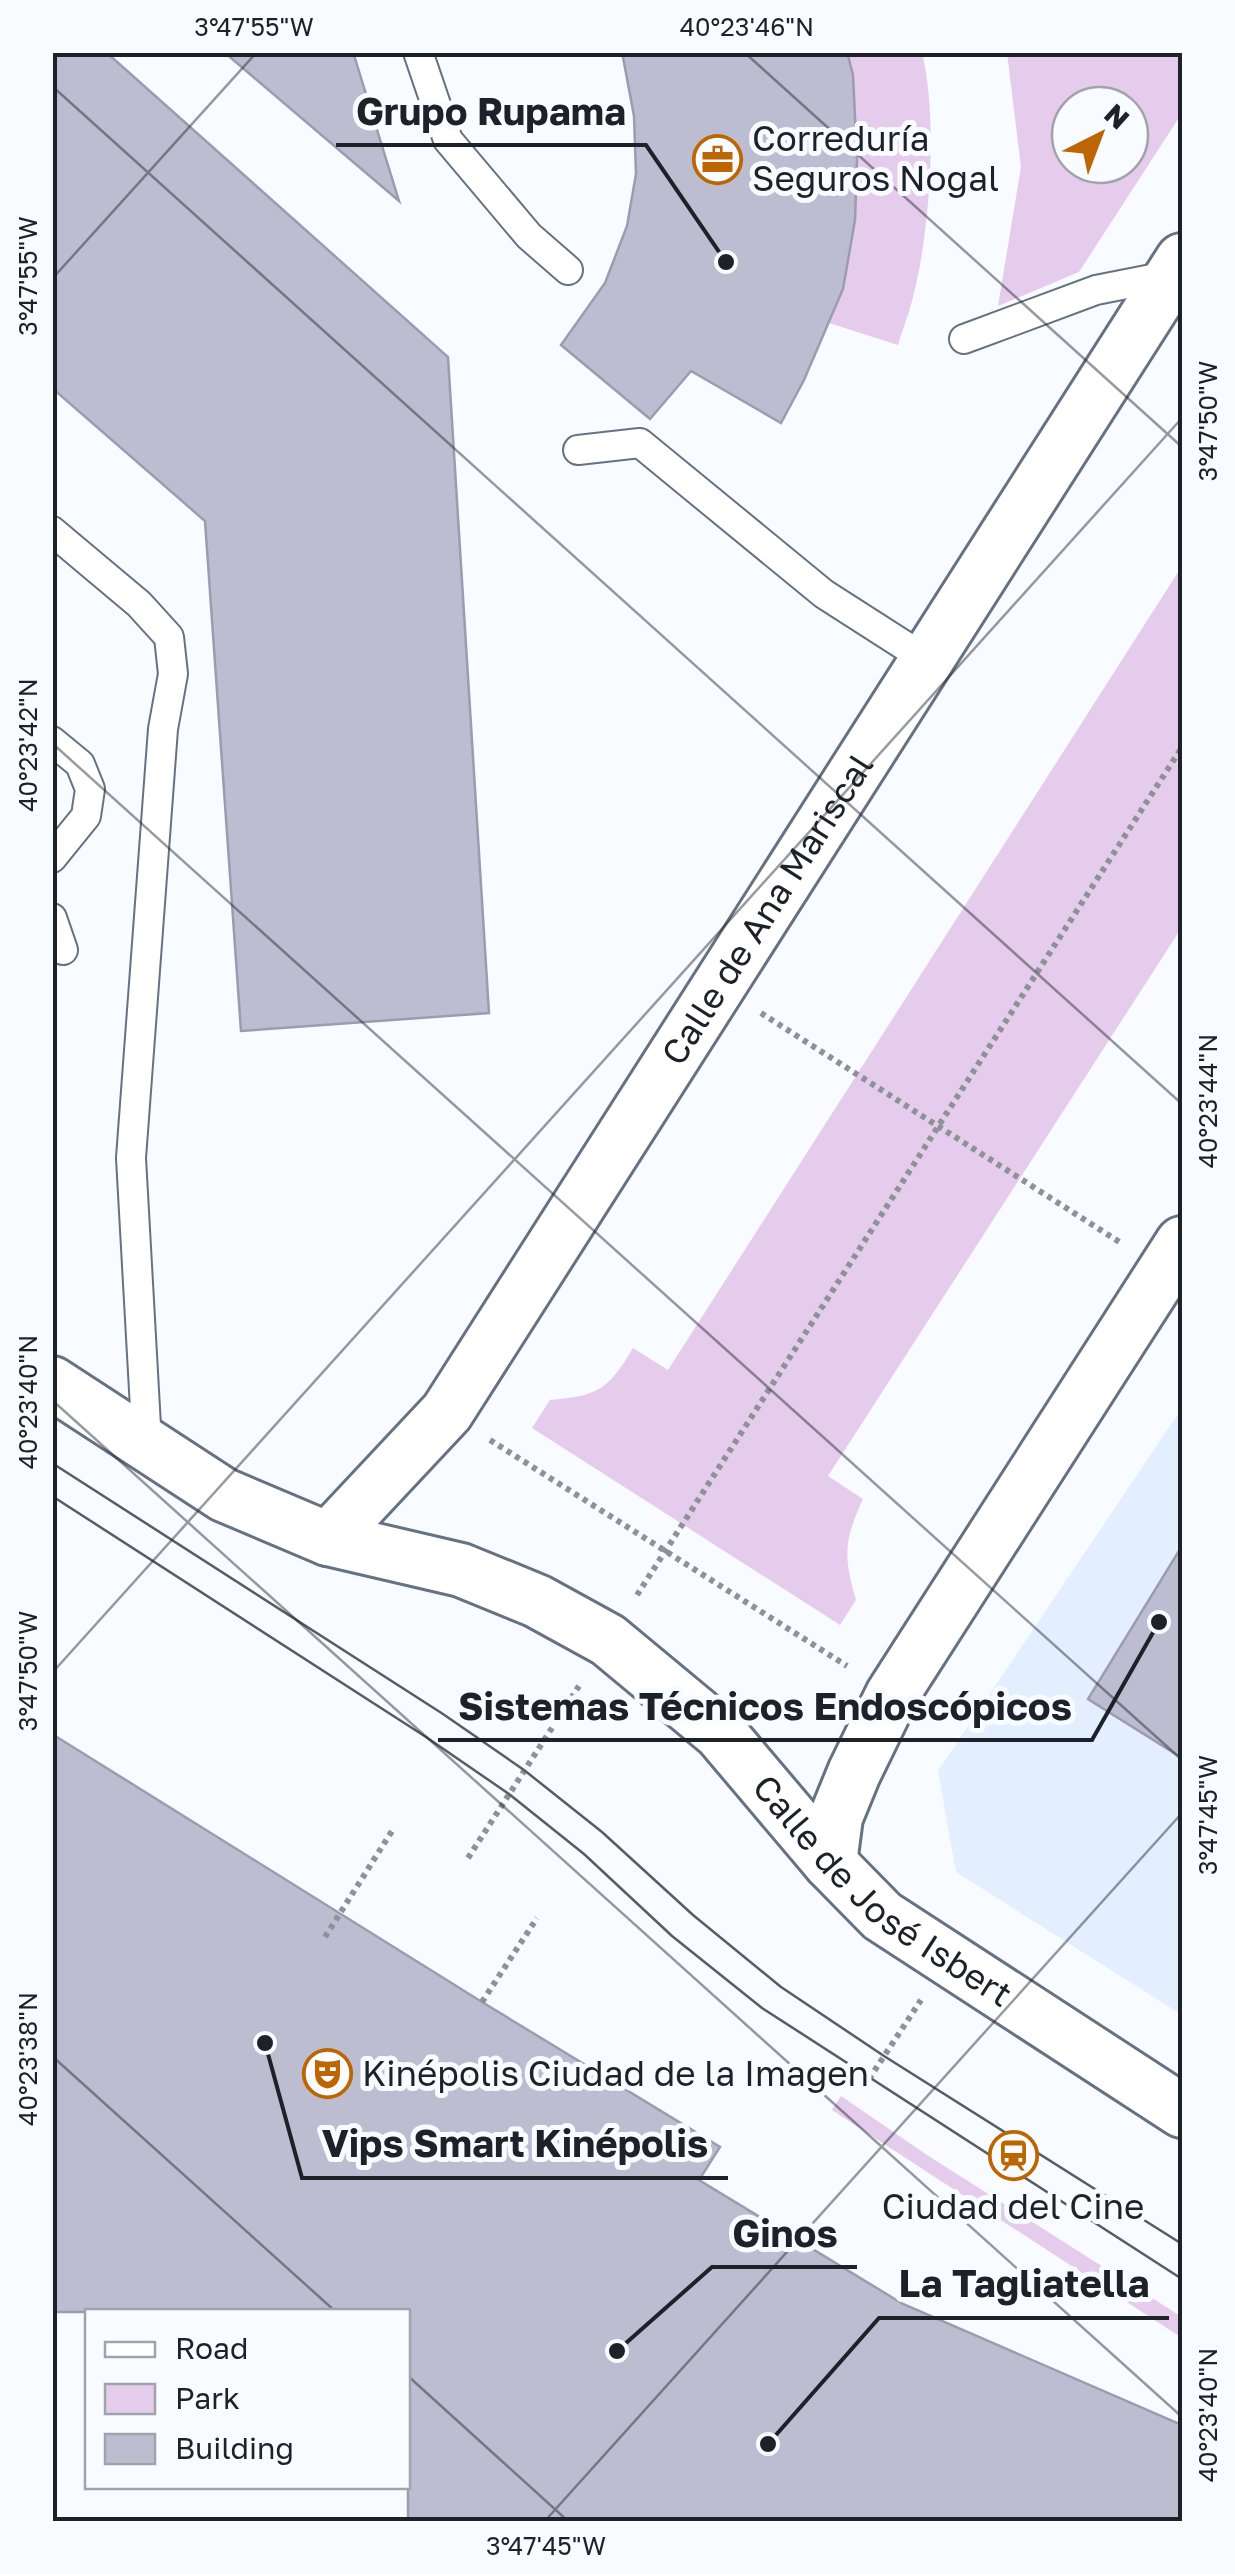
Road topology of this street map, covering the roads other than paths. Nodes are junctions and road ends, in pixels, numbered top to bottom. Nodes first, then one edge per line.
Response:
1 (418, 52) edge
2 (1178, 267) edge
3 (568, 270) dead end
4 (964, 339) dead end
5 (578, 450) dead end
6 (52, 531) edge
7 (927, 660) junction
8 (52, 741) edge
9 (52, 858) edge
10 (52, 918) edge
11 (63, 950) dead end
12 (1173, 1257) edge
13 (52, 1383) edge
14 (147, 1444) junction
15 (328, 1540) junction
16 (830, 1864) junction
17 (1182, 2110) edge

1 - 3 lane
2 - 4 lane
2 - 7 street, Calle de Ana Mariscal
5 - 7 lane
6 - 14 lane
7 - 15 street, Calle de Ana Mariscal
8 - 9 lane
10 - 11 lane
12 - 16 street
13 - 14 street, Calle de José Isbert
14 - 15 street, Calle de José Isbert
15 - 16 street, Calle de José Isbert
16 - 17 street, Calle de José Isbert

